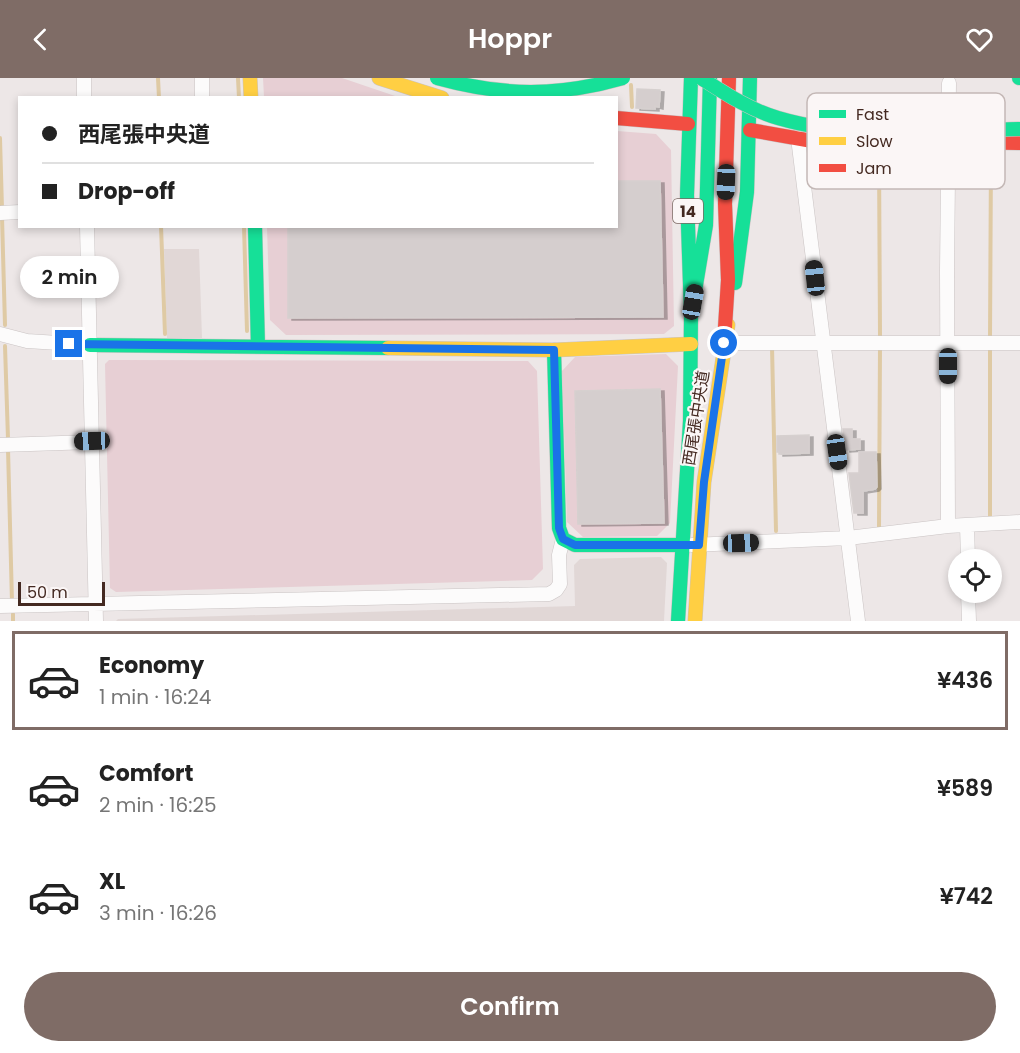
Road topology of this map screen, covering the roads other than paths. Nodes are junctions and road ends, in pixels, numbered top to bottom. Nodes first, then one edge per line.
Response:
1 (84, 78) edge
2 (202, 78) edge
3 (250, 78) edge
4 (379, 78) edge
5 (437, 78) edge
6 (578, 78) edge
7 (623, 78) edge
8 (691, 78) edge
9 (701, 78) edge
10 (710, 78) edge
11 (729, 78) edge
12 (750, 78) edge
13 (949, 82) dead end
14 (414, 84) edge
15 (949, 93) edge
16 (84, 96) edge
17 (202, 96) edge
18 (251, 96) edge
19 (438, 96) edge
20 (578, 96) edge
21 (618, 118) edge
22 (688, 124) junction
23 (807, 126) edge
24 (1005, 129) edge
25 (1020, 129) edge
26 (750, 130) junction
27 (798, 138) junction
28 (807, 140) edge
29 (1005, 143) edge
30 (1020, 143) edge
31 (948, 189) edge
32 (18, 212) edge
33 (0, 213) edge
34 (87, 228) edge
35 (255, 228) edge
36 (691, 315) junction
37 (0, 334) edge
38 (724, 343) junction
39 (822, 343) junction
40 (948, 343) junction
41 (1020, 343) edge
42 (691, 344) junction
43 (90, 345) junction
44 (258, 347) junction
45 (554, 350) junction
46 (92, 441) junction
47 (0, 444) edge
48 (1020, 522) edge
49 (967, 525) junction
50 (948, 526) junction
51 (848, 538) junction
52 (563, 539) junction
53 (681, 545) junction
54 (699, 545) junction
55 (968, 549) edge
56 (969, 603) edge
57 (95, 604) junction
58 (0, 606) edge
59 (96, 621) edge
60 (678, 621) edge
61 (695, 621) edge
62 (858, 621) edge
63 (969, 621) edge

1 - 16 street
2 - 17 street
3 - 18 main road
4 - 14 main road
5 - 7 main road, bridge
6 - 20 street
8 - 22 main road, 西尾張中央道 / 14
9 - 23 main road, bridge
10 - 36 main road
11 - 38 main road
12 - 26 main road, 西尾張中央道
13 - 15 street
14 - 19 main road
21 - 22 main road
22 - 36 main road, 西尾張中央道 / 14
24 - 25 main road, bridge
26 - 27 main road
26 - 38 main road, 西尾張中央道
27 - 28 main road
27 - 39 street
29 - 30 main road
31 - 40 street
32 - 33 street
34 - 43 street
35 - 44 main road
36 - 42 main road, 西尾張中央道 / 14
37 - 43 street
38 - 39 street
38 - 54 main road, 西尾張中央道
39 - 40 street
39 - 51 street
40 - 41 street
40 - 50 street
42 - 45 main road
42 - 53 main road, 西尾張中央道 / 14
43 - 44 main road
43 - 46 street
44 - 45 main road
45 - 52 main road
46 - 47 street
46 - 57 street
48 - 49 street
49 - 50 street
49 - 55 street
50 - 51 street
51 - 54 street
51 - 62 street
52 - 53 main road
52 - 57 street
53 - 54 street
53 - 60 main road, 西尾張中央道 / 14
54 - 61 main road, 西尾張中央道
56 - 63 street
57 - 58 street
57 - 59 street

